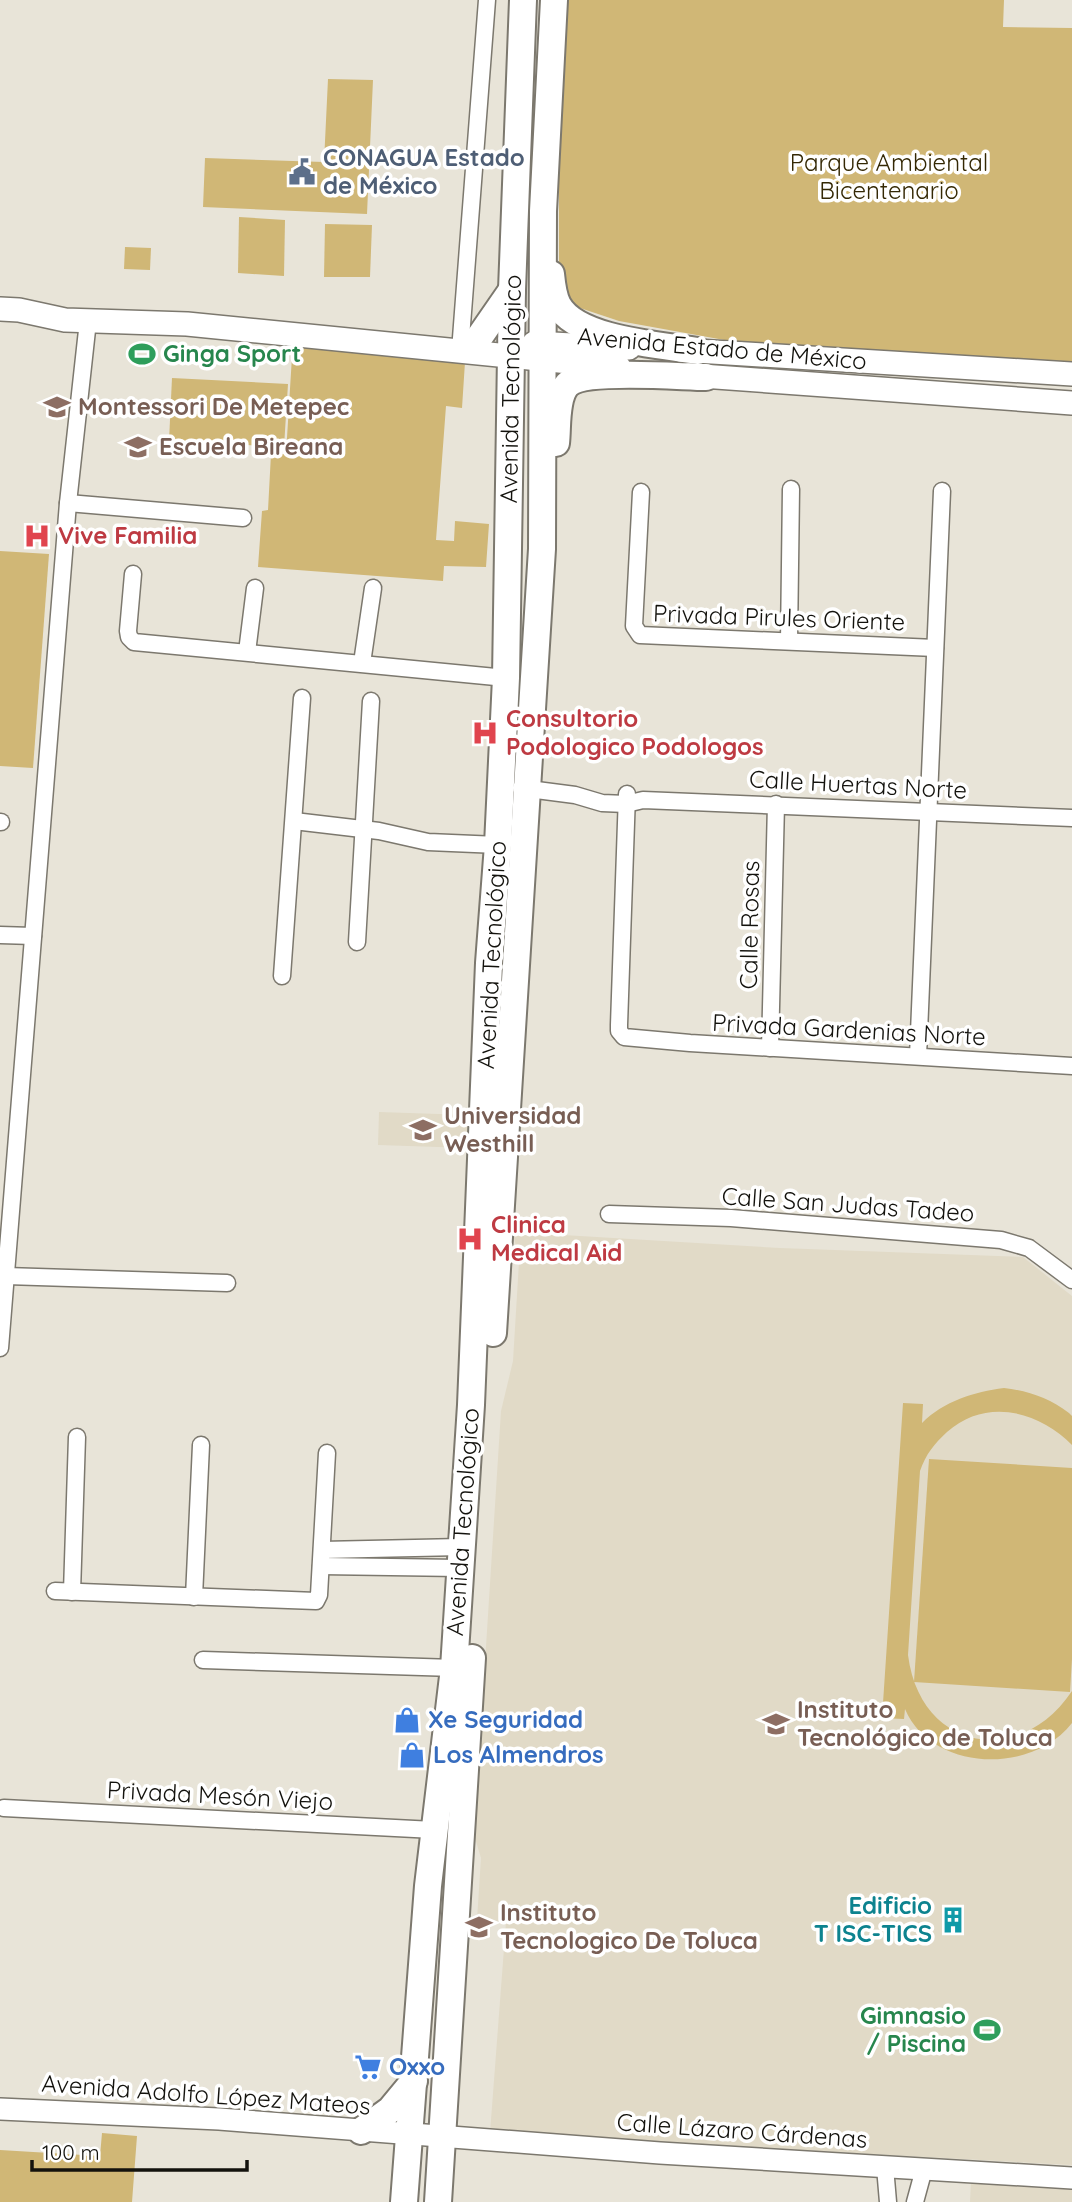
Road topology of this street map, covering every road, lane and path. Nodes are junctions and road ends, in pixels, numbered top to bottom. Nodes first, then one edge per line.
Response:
1 (487, 0) edge
2 (523, 0) edge
3 (554, 0) edge
4 (543, 211) junction
5 (512, 290) junction
6 (0, 309) edge
7 (0, 321) edge
8 (77, 321) junction
9 (466, 344) junction
10 (512, 349) junction
11 (542, 350) junction
12 (698, 351) junction
13 (1072, 373) edge
14 (706, 377) junction
15 (1072, 403) edge
16 (791, 489) dead end
17 (942, 491) dead end
18 (641, 492) dead end
19 (68, 503) junction
20 (243, 518) dead end
21 (542, 549) junction
22 (133, 574) dead end
23 (255, 588) dead end
24 (373, 588) dead end
25 (789, 641) junction
26 (935, 648) junction
27 (247, 652) junction
28 (362, 663) junction
29 (506, 678) junction
30 (302, 698) dead end
31 (372, 701) dead end
32 (500, 787) junction
33 (526, 789) junction
34 (627, 799) junction
35 (776, 804) junction
36 (927, 811) junction
37 (1072, 818) edge
38 (294, 821) junction
39 (364, 829) junction
40 (498, 845) junction
41 (0, 935) edge
42 (33, 936) junction
43 (358, 942) dead end
44 (282, 976) dead end
45 (770, 1048) junction
46 (918, 1056) junction
47 (1072, 1066) edge
48 (609, 1214) dead end
49 (6, 1276) junction
50 (1072, 1280) edge
51 (227, 1283) dead end
52 (0, 1348) edge
53 (78, 1437) dead end
54 (201, 1445) dead end
55 (327, 1453) dead end
56 (361, 1549) junction
57 (451, 1557) junction
58 (321, 1558) junction
59 (362, 1567) junction
60 (55, 1591) dead end
61 (72, 1591) junction
62 (194, 1597) junction
63 (203, 1660) dead end
64 (454, 1668) junction
65 (4, 1808) dead end
66 (434, 1830) junction
67 (423, 1941) junction
68 (454, 1941) junction
69 (414, 2081) junction
70 (0, 2109) edge
71 (361, 2131) junction
72 (408, 2134) junction
73 (443, 2137) junction
74 (885, 2167) junction
75 (924, 2169) junction
76 (1072, 2178) edge
77 (404, 2202) edge
78 (438, 2202) edge
79 (888, 2202) edge
80 (915, 2202) edge

1 - 9 street
2 - 5 main road, Avenida Tecnológico
3 - 4 main road, Avenida Tecnológico
4 - 11 main road, Avenida Tecnológico
4 - 12 main road
5 - 9 main road
5 - 10 main road, Avenida Tecnológico
6 - 8 main road, Avenida Estado de México
7 - 8 main road, Avenida Estado de México
8 - 9 main road, Avenida Estado de México
8 - 19 street
9 - 10 main road, Avenida Estado de México
10 - 11 main road, Avenida Estado de México
10 - 29 main road, Avenida Tecnológico
11 - 12 main road, Avenida Estado de México
11 - 14 main road, Avenida Estado de México
11 - 21 main road, Avenida Tecnológico
12 - 13 main road, Avenida Estado de México
14 - 15 main road, Avenida Estado de México
14 - 21 main road
16 - 25 street
17 - 26 street
18 - 25 street, Privada Pirules Oriente
19 - 20 street
19 - 42 street
21 - 33 main road, Avenida Tecnológico
22 - 27 street
23 - 27 street
24 - 28 street
25 - 26 street, Privada Pirules Oriente
26 - 36 street
27 - 28 street
28 - 29 street
29 - 32 main road, Avenida Tecnológico
30 - 38 street
31 - 39 street
32 - 33 street, Calle Huertas Norte
32 - 40 main road, Avenida Tecnológico
33 - 34 street, Calle Huertas Norte
33 - 68 main road, Avenida Tecnológico
34 - 35 street, Calle Huertas Norte
34 - 45 street, Privada Gardenias Norte
35 - 36 street, Calle Huertas Norte
35 - 45 street, Calle Rosas
36 - 37 street, Calle Huertas Norte
36 - 46 street
38 - 39 street
38 - 44 street
39 - 40 street
39 - 43 street
40 - 57 main road, Avenida Tecnológico
41 - 42 street
42 - 49 street
45 - 46 street, Privada Gardenias Norte
46 - 47 street, Privada Gardenias Norte
48 - 50 street, Calle San Judas Tadeo
49 - 51 street
49 - 52 street
53 - 61 street
54 - 62 street
55 - 58 street
56 - 57 street
56 - 58 street
56 - 59 street
57 - 59 street
57 - 64 main road, Avenida Tecnológico
58 - 59 street
58 - 62 street
60 - 61 street
61 - 62 street
63 - 64 street
64 - 66 main road, Avenida Tecnológico
65 - 66 street, Privada Mesón Viejo
66 - 67 main road, Avenida Tecnológico
67 - 68 main road
67 - 69 main road, Avenida Tecnológico
68 - 73 main road, Avenida Tecnológico
69 - 71 main road
69 - 72 main road, Avenida Tecnológico
70 - 71 street, Avenida Adolfo López Mateos
71 - 72 street, Avenida Adolfo López Mateos
72 - 73 street, Calle Lázaro Cárdenas
72 - 77 main road, Avenida Tecnológico
73 - 74 street, Calle Lázaro Cárdenas
73 - 78 main road, Avenida Tecnológico
74 - 75 street, Calle Lázaro Cárdenas
74 - 79 street
75 - 76 street, Calle Lázaro Cárdenas
75 - 80 street

